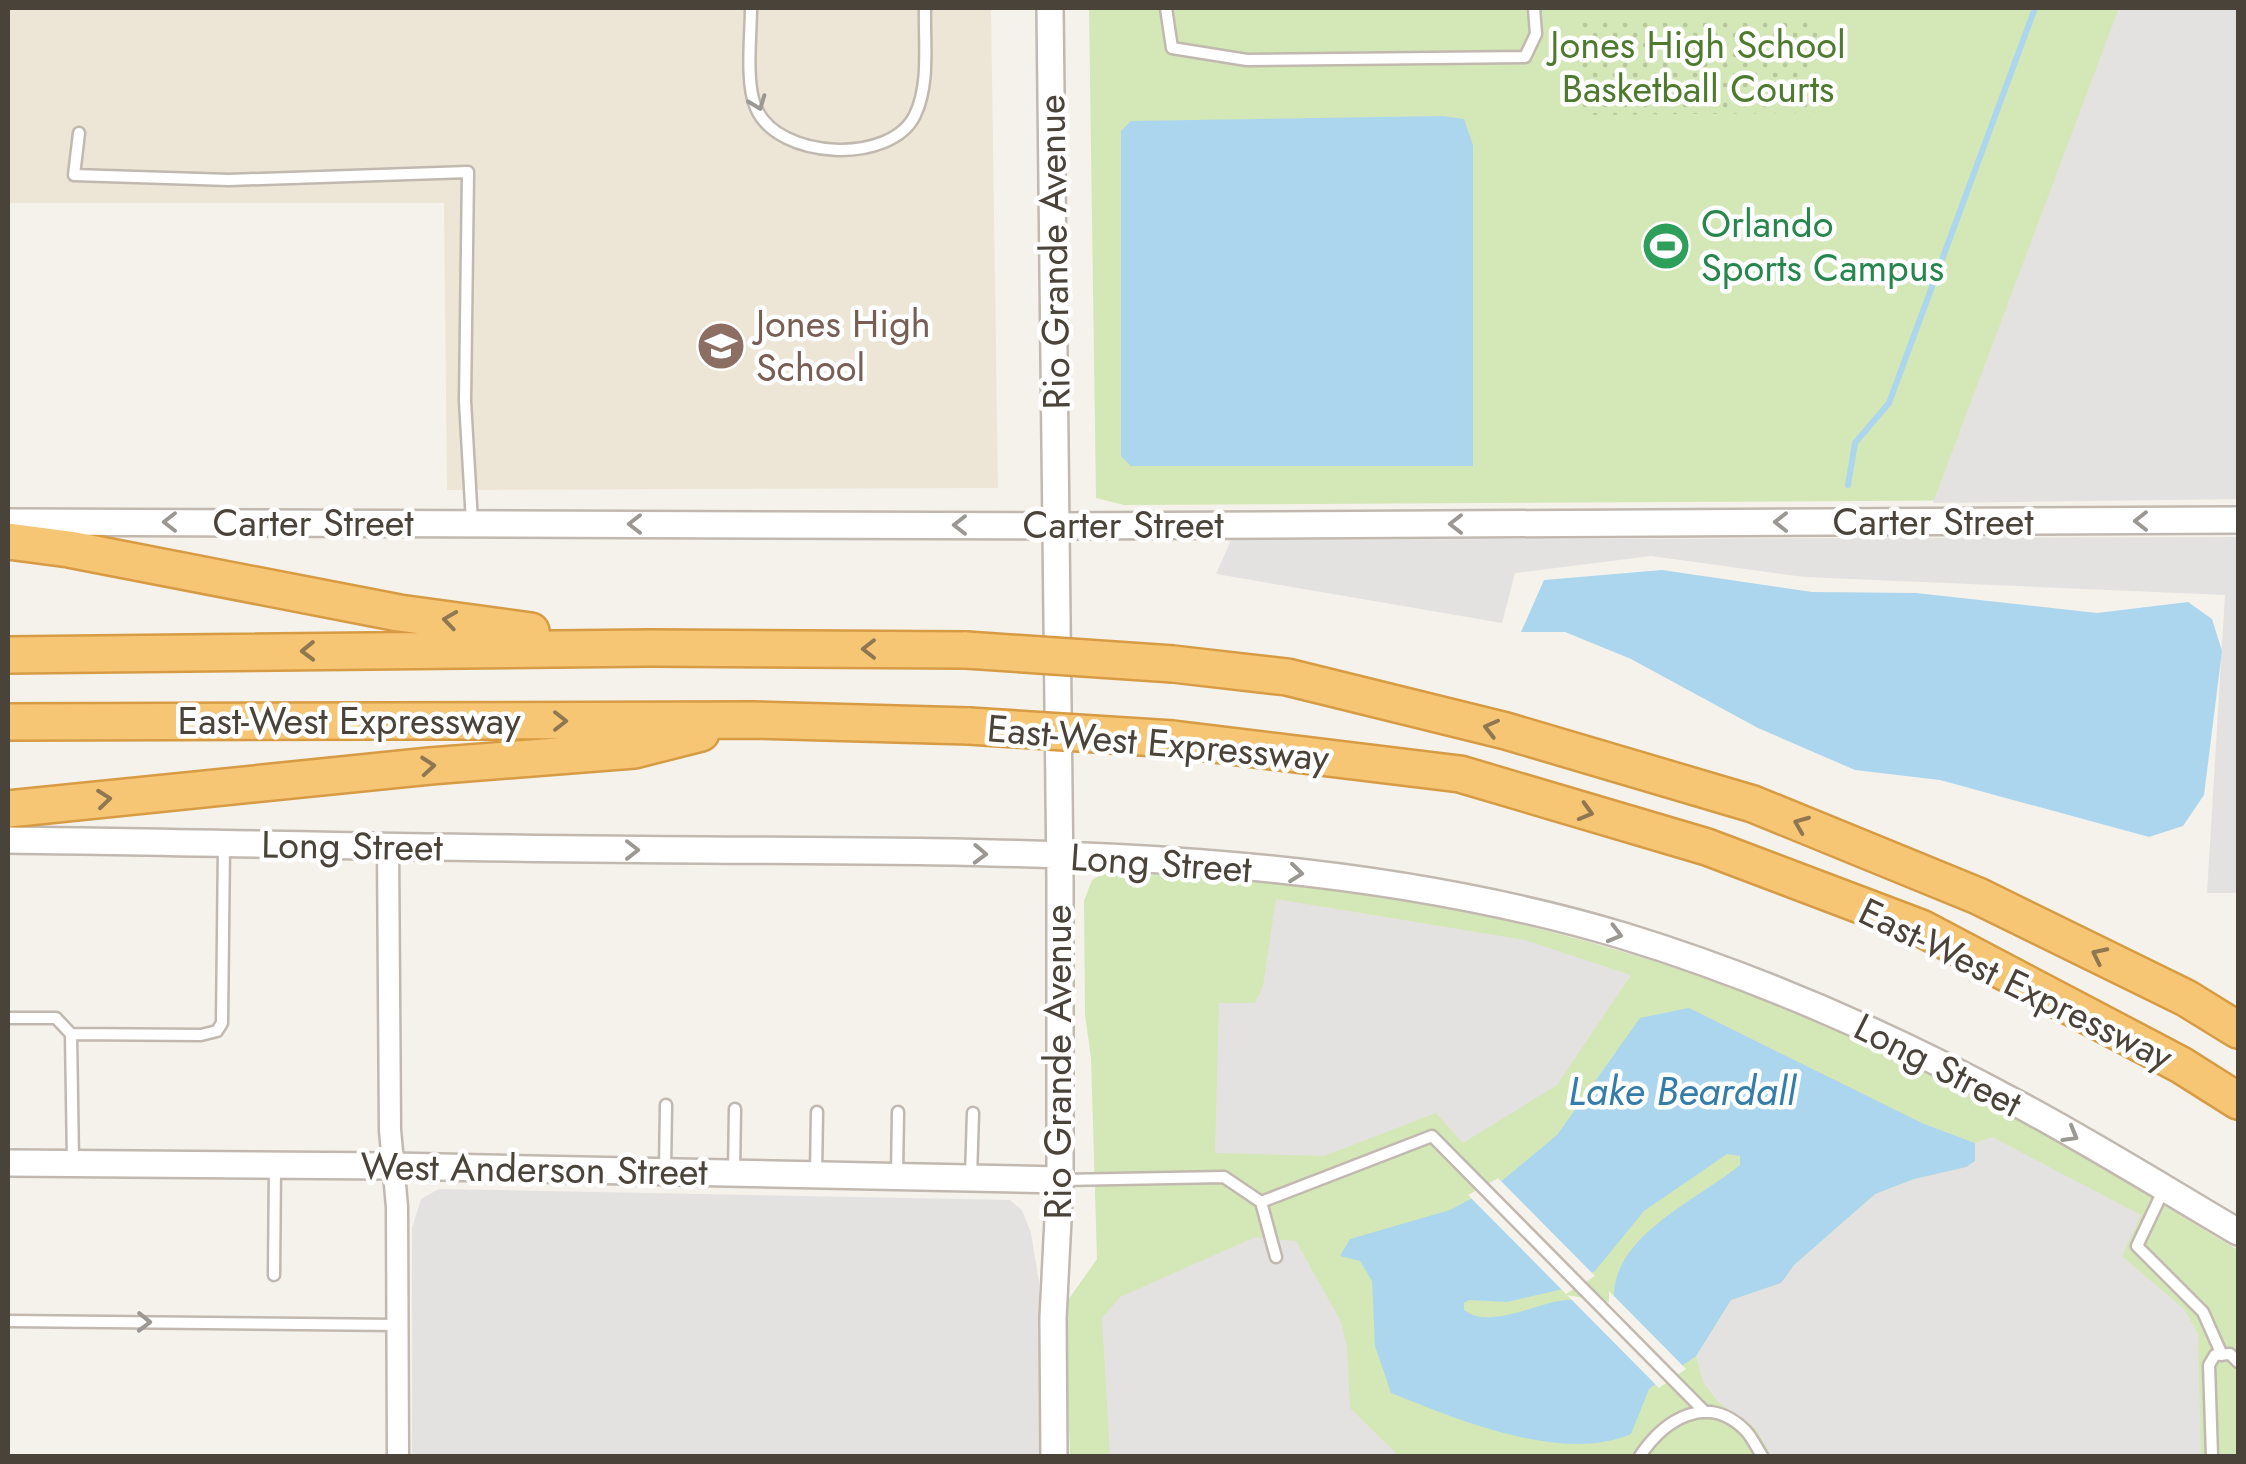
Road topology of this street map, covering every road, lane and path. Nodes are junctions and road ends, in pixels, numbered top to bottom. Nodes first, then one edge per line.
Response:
1 (751, 8) edge
2 (925, 8) edge
3 (1050, 8) edge
4 (1166, 8) edge
5 (1534, 8) edge
6 (79, 133) dead end
7 (2238, 520) edge
8 (8, 522) edge
9 (472, 523) junction
10 (1057, 526) junction
11 (8, 541) edge
12 (650, 648) junction
13 (8, 655) edge
14 (753, 720) junction
15 (8, 722) edge
16 (8, 810) edge
17 (8, 840) edge
18 (224, 844) junction
19 (388, 848) junction
20 (1060, 857) junction
21 (8, 1018) edge
22 (2238, 1030) edge
23 (72, 1034) junction
24 (2238, 1101) edge
25 (666, 1105) dead end
26 (735, 1109) dead end
27 (817, 1112) dead end
28 (898, 1112) dead end
29 (973, 1113) dead end
30 (8, 1163) edge
31 (73, 1164) junction
32 (274, 1166) junction
33 (394, 1166) junction
34 (665, 1171) junction
35 (734, 1173) junction
36 (816, 1174) junction
37 (897, 1176) junction
38 (972, 1178) junction
39 (1060, 1180) junction
40 (2164, 1189) junction
41 (1261, 1202) junction
42 (2238, 1232) edge
43 (1276, 1257) dead end
44 (274, 1275) dead end
45 (8, 1320) edge
46 (398, 1325) junction
47 (2222, 1354) junction
48 (2238, 1362) edge
49 (1705, 1412) junction
50 (398, 1456) edge
51 (1054, 1456) edge
52 (1640, 1456) edge
53 (1762, 1456) edge
54 (2212, 1456) edge

1 -> 2 lane
3 - 10 street, Rio Grande Avenue
4 - 5 lane
6 - 9 lane
7 -> 10 street, Carter Street
9 -> 8 street, Carter Street
10 -> 9 street, Carter Street
10 - 20 street, Rio Grande Avenue
12 -> 11 highway
12 -> 13 highway, East-West Expressway
22 -> 12 highway, East-West Expressway, bridge
15 -> 14 highway, East-West Expressway
16 -> 14 highway
14 -> 24 highway, East-West Expressway, bridge
17 - 18 street, Long Street
18 - 19 street, Long Street
18 - 23 lane
19 -> 20 street, Long Street
19 - 33 street
20 - 39 street, Rio Grande Avenue
20 -> 40 street, Long Street
21 - 23 lane
23 - 31 lane
25 - 34 lane
26 - 35 lane
27 - 36 lane
28 - 37 lane
29 - 38 lane
30 - 31 street, West Anderson Street
31 - 32 street, West Anderson Street
32 - 33 street, West Anderson Street
32 - 44 lane
33 - 34 street, West Anderson Street
33 - 46 street
34 - 35 street, West Anderson Street
35 - 36 street, West Anderson Street
36 - 37 street, West Anderson Street
37 - 38 street, West Anderson Street
38 - 39 street, West Anderson Street
39 - 41 lane
39 - 51 street, Rio Grande Avenue
40 - 42 street, Long Street
40 - 47 lane
41 - 43 lane
41 - 49 lane
45 -> 46 lane
46 - 50 street
47 - 48 lane
47 - 54 lane
49 - 52 lane
49 - 53 lane

